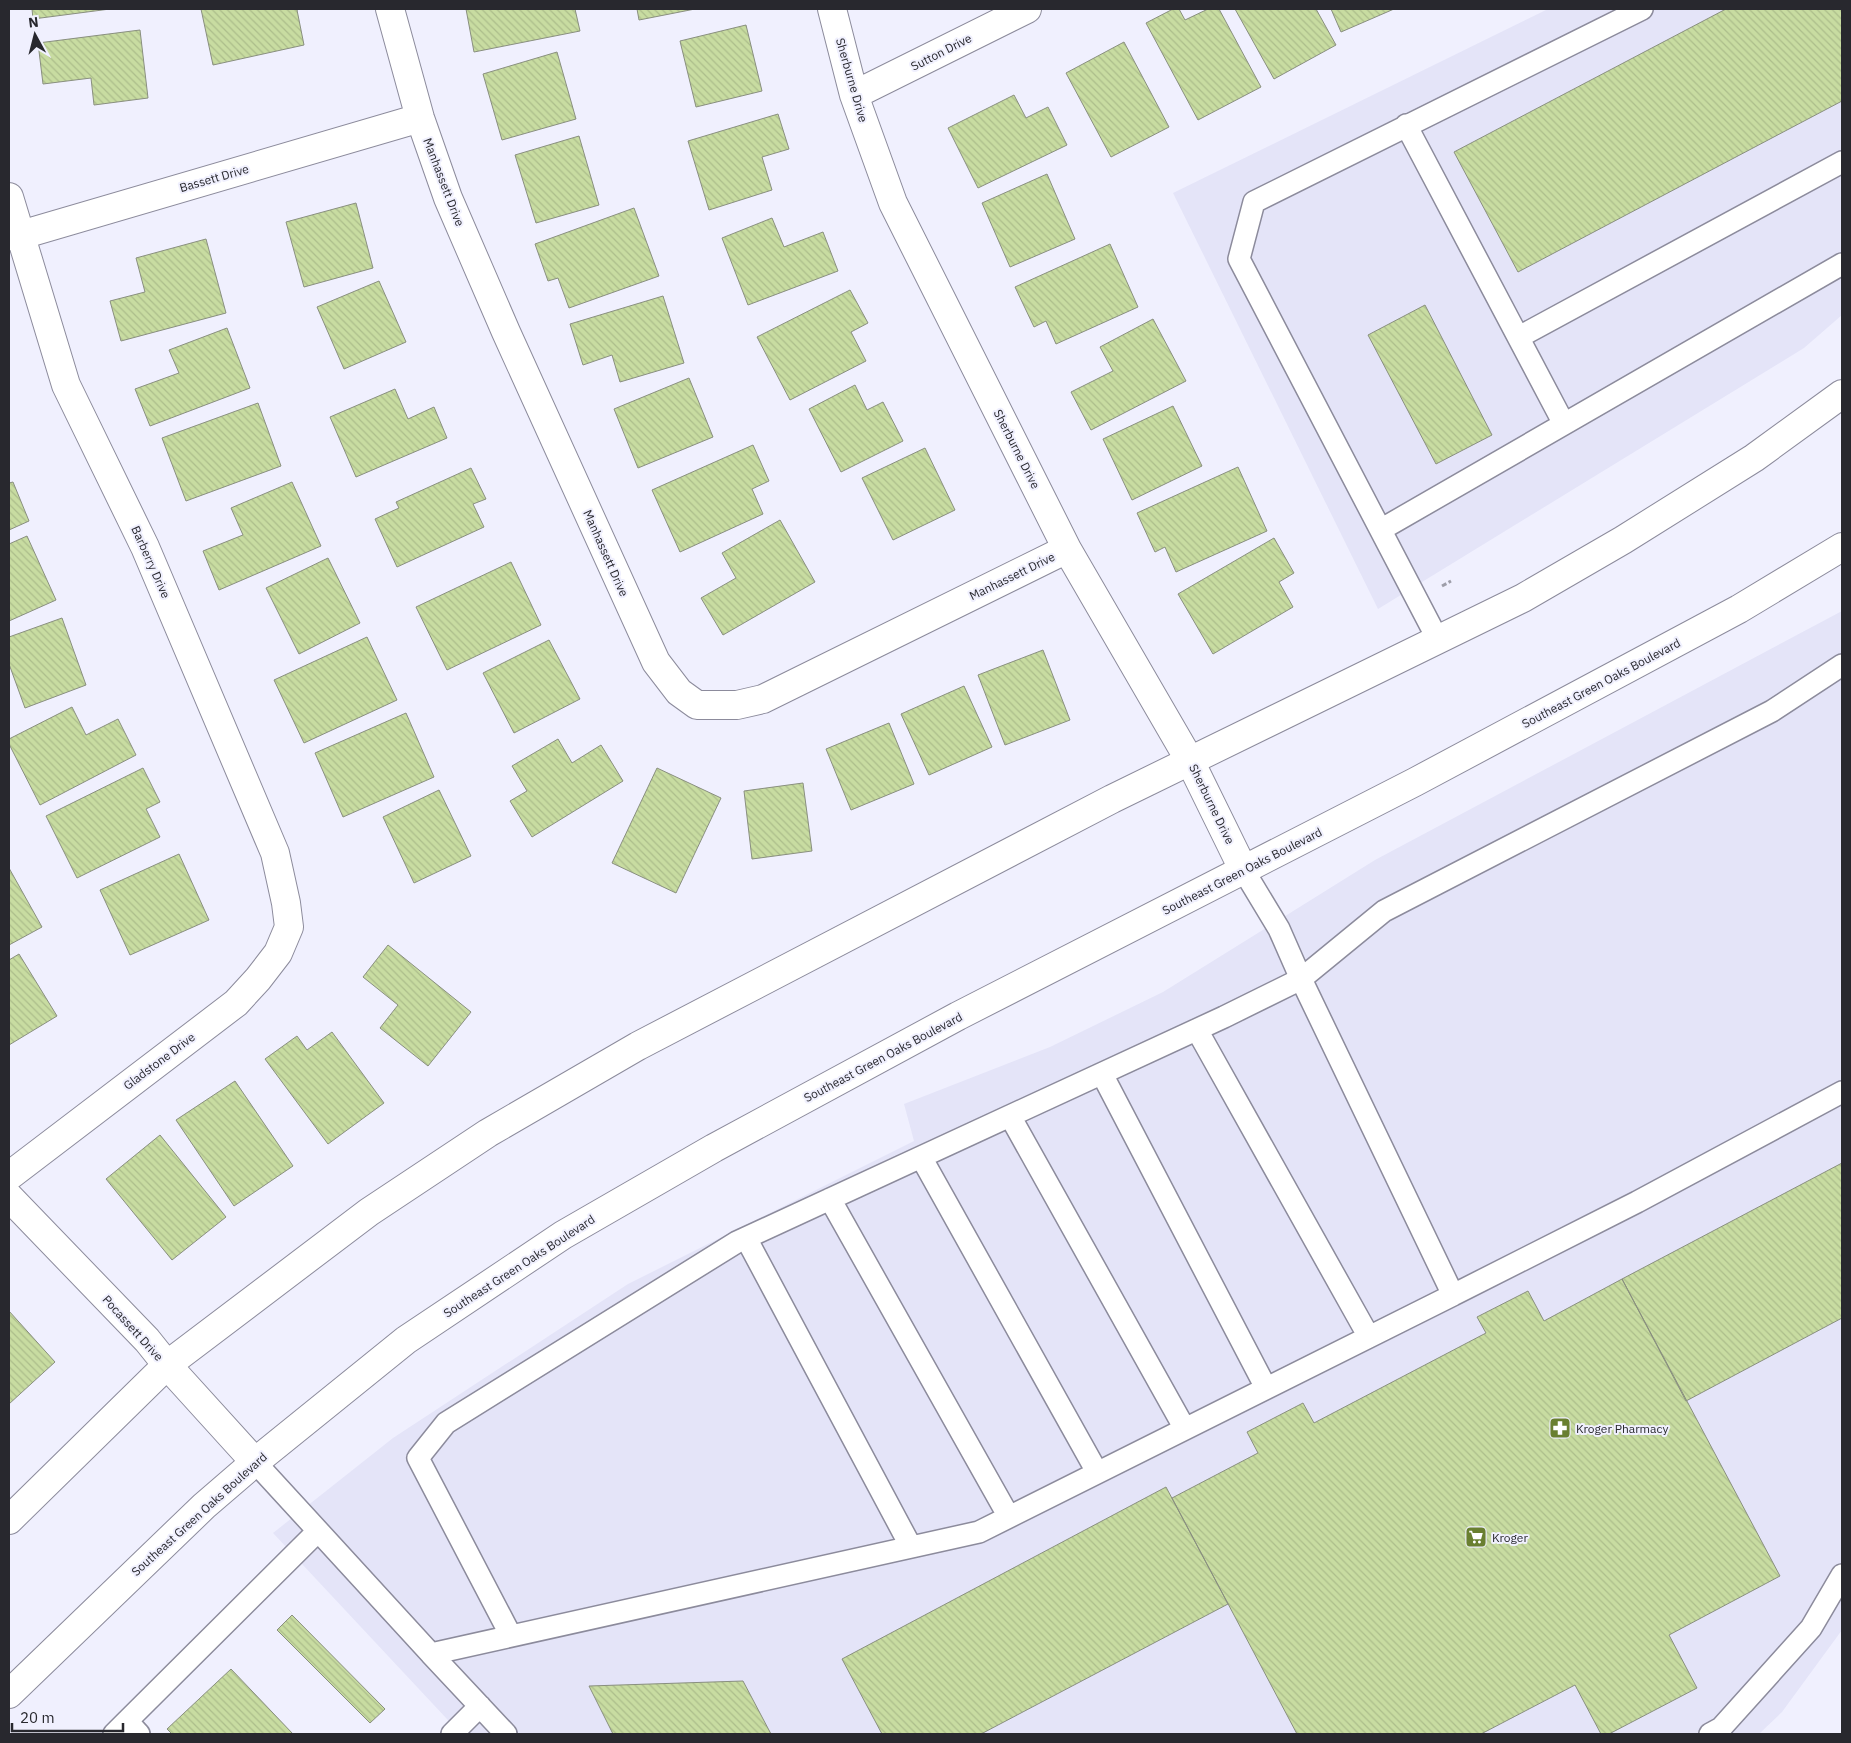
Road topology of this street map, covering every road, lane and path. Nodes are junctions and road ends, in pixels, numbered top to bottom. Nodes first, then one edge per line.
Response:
1 (390, 9) edge
2 (832, 9) edge
3 (1027, 9) edge
4 (1642, 9) edge
5 (854, 95) junction
6 (420, 118) junction
7 (1406, 125) junction
8 (1842, 162) edge
9 (9, 197) edge
10 (15, 235) edge
11 (1842, 264) edge
12 (1519, 337) junction
13 (1842, 394) edge
14 (1564, 424) junction
15 (1382, 529) junction
16 (1842, 547) edge
17 (1067, 550) junction
18 (1438, 640) junction
19 (1842, 665) edge
20 (1190, 761) junction
21 (1244, 871) junction
22 (289, 927) joint
23 (1301, 979) junction
24 (1197, 1030) junction
25 (1102, 1074) junction
26 (1842, 1092) edge
27 (1010, 1116) junction
28 (921, 1157) junction
29 (9, 1176) edge
30 (9, 1197) edge
31 (830, 1199) junction
32 (746, 1238) junction
33 (1453, 1295) junction
34 (1369, 1337) junction
35 (167, 1365) junction
36 (1266, 1388) junction
37 (1185, 1429) junction
38 (255, 1462) junction
39 (1097, 1472) junction
40 (1009, 1517) junction
41 (9, 1520) edge
42 (317, 1532) junction
43 (911, 1547) junction
44 (1842, 1575) edge
45 (511, 1636) junction
46 (431, 1654) junction
47 (9, 1694) edge
48 (480, 1706) junction
49 (127, 1730) edge
50 (452, 1734) edge
51 (506, 1734) edge
52 (1710, 1734) edge

1 - 6 main road, Manhassett Drive
2 - 5 main road, Sherburne Drive
3 - 5 main road, Sutton Drive
4 - 7 lane
5 - 17 main road, Sherburne Drive
6 - 10 main road, Bassett Drive
6 - 17 main road, Manhassett Drive
7 - 12 lane
7 - 15 lane
8 - 12 lane
9 - 10 main road, Barberry Drive
10 - 22 main road, Barberry Drive
11 - 14 lane
12 - 14 lane
13 - 18 main road
14 - 15 lane
15 - 18 lane
16 - 21 main road, Southeast Green Oaks Boulevard
17 - 20 main road, Sherburne Drive
18 - 20 main road
19 - 23 lane
20 - 21 main road, Sherburne Drive
20 - 35 main road
21 - 23 lane
21 - 38 main road, Southeast Green Oaks Boulevard
22 - 29 main road, Gladstone Drive
23 - 24 lane
23 - 33 lane
24 - 25 lane
24 - 34 lane
25 - 27 lane
25 - 36 lane
26 - 33 lane
27 - 28 lane
27 - 37 lane
28 - 31 lane
28 - 39 lane
30 - 35 main road, Pocassett Drive
31 - 32 lane
31 - 40 lane
32 - 43 lane
32 - 45 lane
33 - 34 lane
34 - 36 lane
35 - 38 main road, Pocassett Drive
35 - 41 main road
36 - 37 lane
37 - 39 lane
38 - 42 lane
38 - 47 main road, Southeast Green Oaks Boulevard
39 - 40 lane
40 - 43 lane
42 - 46 lane
42 - 49 lane
43 - 45 lane
44 - 52 lane
45 - 46 lane
46 - 48 lane
48 - 50 lane
48 - 51 lane

